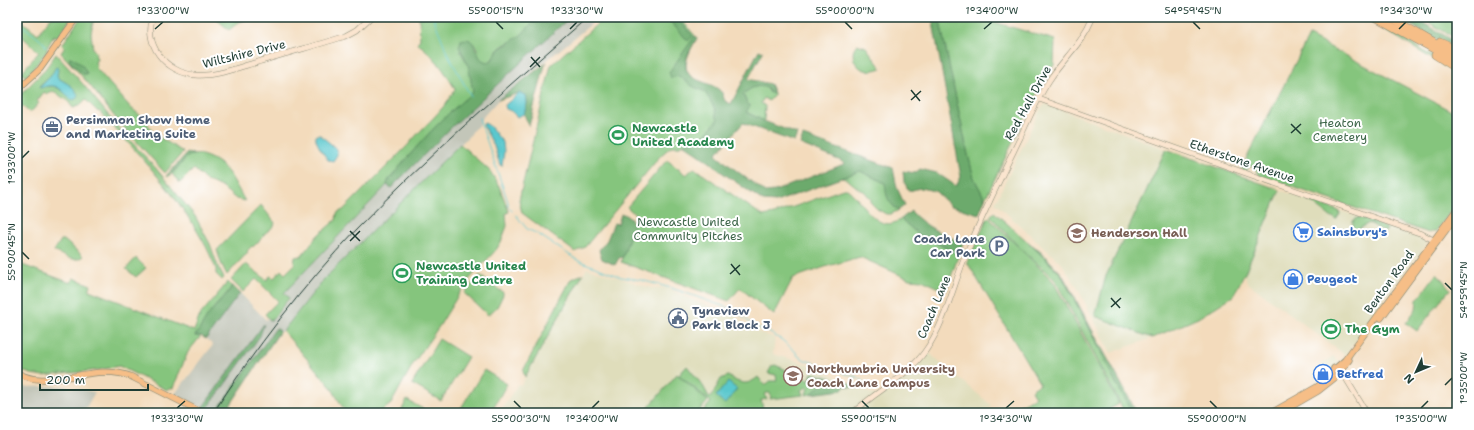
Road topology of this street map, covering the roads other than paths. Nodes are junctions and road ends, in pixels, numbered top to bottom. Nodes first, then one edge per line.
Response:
1 (77, 17) edge
2 (153, 17) edge
3 (372, 17) edge
4 (1093, 17) edge
5 (1375, 17) edge
6 (1390, 17) edge
7 (1394, 24) junction
8 (1457, 50) edge
9 (1457, 56) edge
10 (1457, 62) edge
11 (1457, 69) edge
12 (18, 90) edge
13 (1039, 100) junction
14 (998, 182) joint
15 (1457, 209) edge
16 (1457, 215) edge
17 (1435, 241) junction
18 (1338, 372) junction
19 (17, 373) edge
20 (202, 413) edge
21 (853, 413) edge
22 (1271, 413) edge
23 (1280, 413) edge
24 (1367, 413) edge

1 - 12 main road
2 - 3 street, Wiltshire Drive
4 - 13 street, Red Hall Drive
5 - 7 highway
6 - 7 highway
7 - 8 highway
7 - 9 highway
7 - 10 highway
7 - 11 highway
13 - 14 street, Red Hall Drive
13 - 17 street, Etherstone Avenue
14 - 21 street, Coach Lane
15 - 17 main road, Benton Road
16 - 17 main road, Benton Road
17 - 18 main road, Benton Road
18 - 22 main road, Benton Road
18 - 23 main road, Benton Road
18 - 24 street
19 - 20 main road

